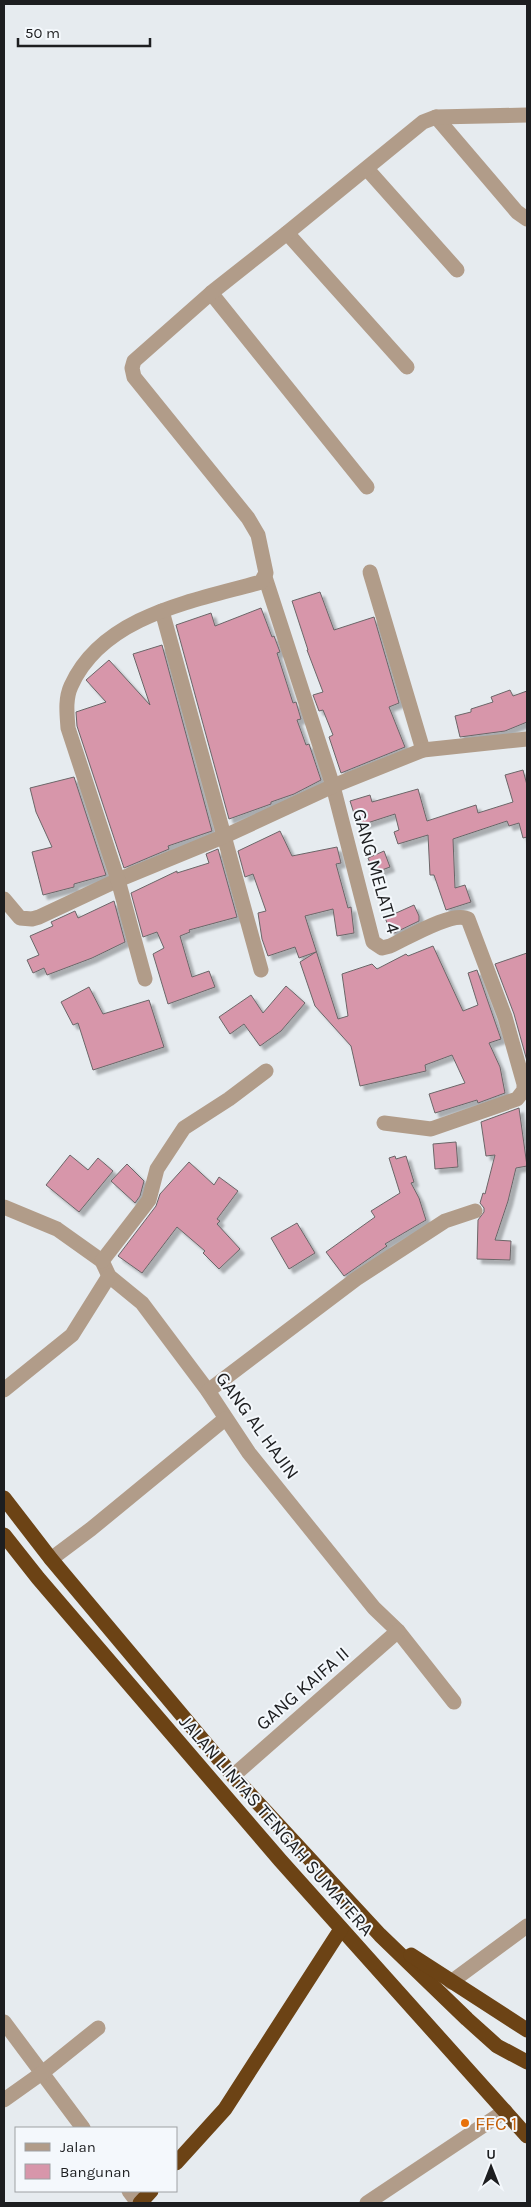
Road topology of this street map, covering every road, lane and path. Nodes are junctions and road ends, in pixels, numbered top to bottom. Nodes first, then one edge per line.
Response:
1 (527, 115) edge
2 (436, 117) junction
3 (367, 169) junction
4 (527, 219) edge
5 (287, 233) junction
6 (457, 270) dead end
7 (210, 293) junction
8 (407, 367) dead end
9 (367, 487) dead end
10 (370, 572) dead end
11 (266, 575) junction
12 (162, 611) junction
13 (527, 739) edge
14 (423, 750) junction
15 (332, 786) junction
16 (225, 836) junction
17 (118, 880) junction
18 (4, 899) edge
19 (261, 970) dead end
20 (145, 979) dead end
21 (266, 1071) dead end
22 (384, 1123) dead end
23 (4, 1207) edge
24 (474, 1211) dead end
25 (102, 1261) junction
26 (109, 1276) junction
27 (4, 1390) edge
28 (208, 1391) junction
29 (225, 1419) junction
30 (4, 1498) edge
31 (4, 1535) edge
32 (51, 1559) junction
33 (398, 1630) junction
34 (454, 1702) dead end
35 (233, 1776) junction
36 (527, 1926) edge
37 (341, 1929) junction
38 (380, 1935) junction
39 (451, 1982) junction
40 (4, 2022) edge
41 (98, 2028) dead end
42 (527, 2030) edge
43 (527, 2062) edge
44 (42, 2073) junction
45 (4, 2100) edge
46 (505, 2111) junction
47 (82, 2127) edge
48 (527, 2136) edge
49 (178, 2161) edge
50 (130, 2192) edge
51 (150, 2192) edge
52 (139, 2203) edge
53 (367, 2203) edge

1 - 2 street
2 - 3 street
2 - 4 street
3 - 5 street
3 - 6 street
5 - 7 street
5 - 8 street
7 - 9 street
7 - 11 street
10 - 14 street
11 - 12 street
11 - 15 street
12 - 16 street
12 - 17 street
13 - 14 street
14 - 15 street
15 - 16 street
15 - 22 street, GANG MELATI 4
16 - 17 street
16 - 19 street
17 - 18 street
17 - 20 street
21 - 25 street
23 - 25 street, GANG AL HAJIN
24 - 28 street
25 - 26 street, GANG AL HAJIN
26 - 27 street
26 - 28 street, GANG AL HAJIN
28 - 29 street, GANG AL HAJIN
29 - 32 street
29 - 33 street, GANG AL HAJIN
30 - 32 highway, JALAN LINTAS TENGAH SUMATERA
31 - 37 highway, JALAN LINTAS TENGAH SUMATERA
32 - 35 highway, JALAN LINTAS TENGAH SUMATERA
33 - 34 street, GANG AL HAJIN
33 - 35 street, GANG KAIFA II
35 - 38 highway, JALAN LINTAS TENGAH SUMATERA
36 - 39 street
37 - 46 highway, JALAN LINTAS TENGAH SUMATERA
37 - 49 highway
38 - 39 highway
38 - 43 highway, JALAN LINTAS TENGAH SUMATERA
39 - 42 highway
40 - 44 street
41 - 44 street
44 - 45 street
44 - 47 street
46 - 48 highway, JALAN LINTAS TENGAH SUMATERA
46 - 53 street
50 - 52 street
51 - 52 highway

